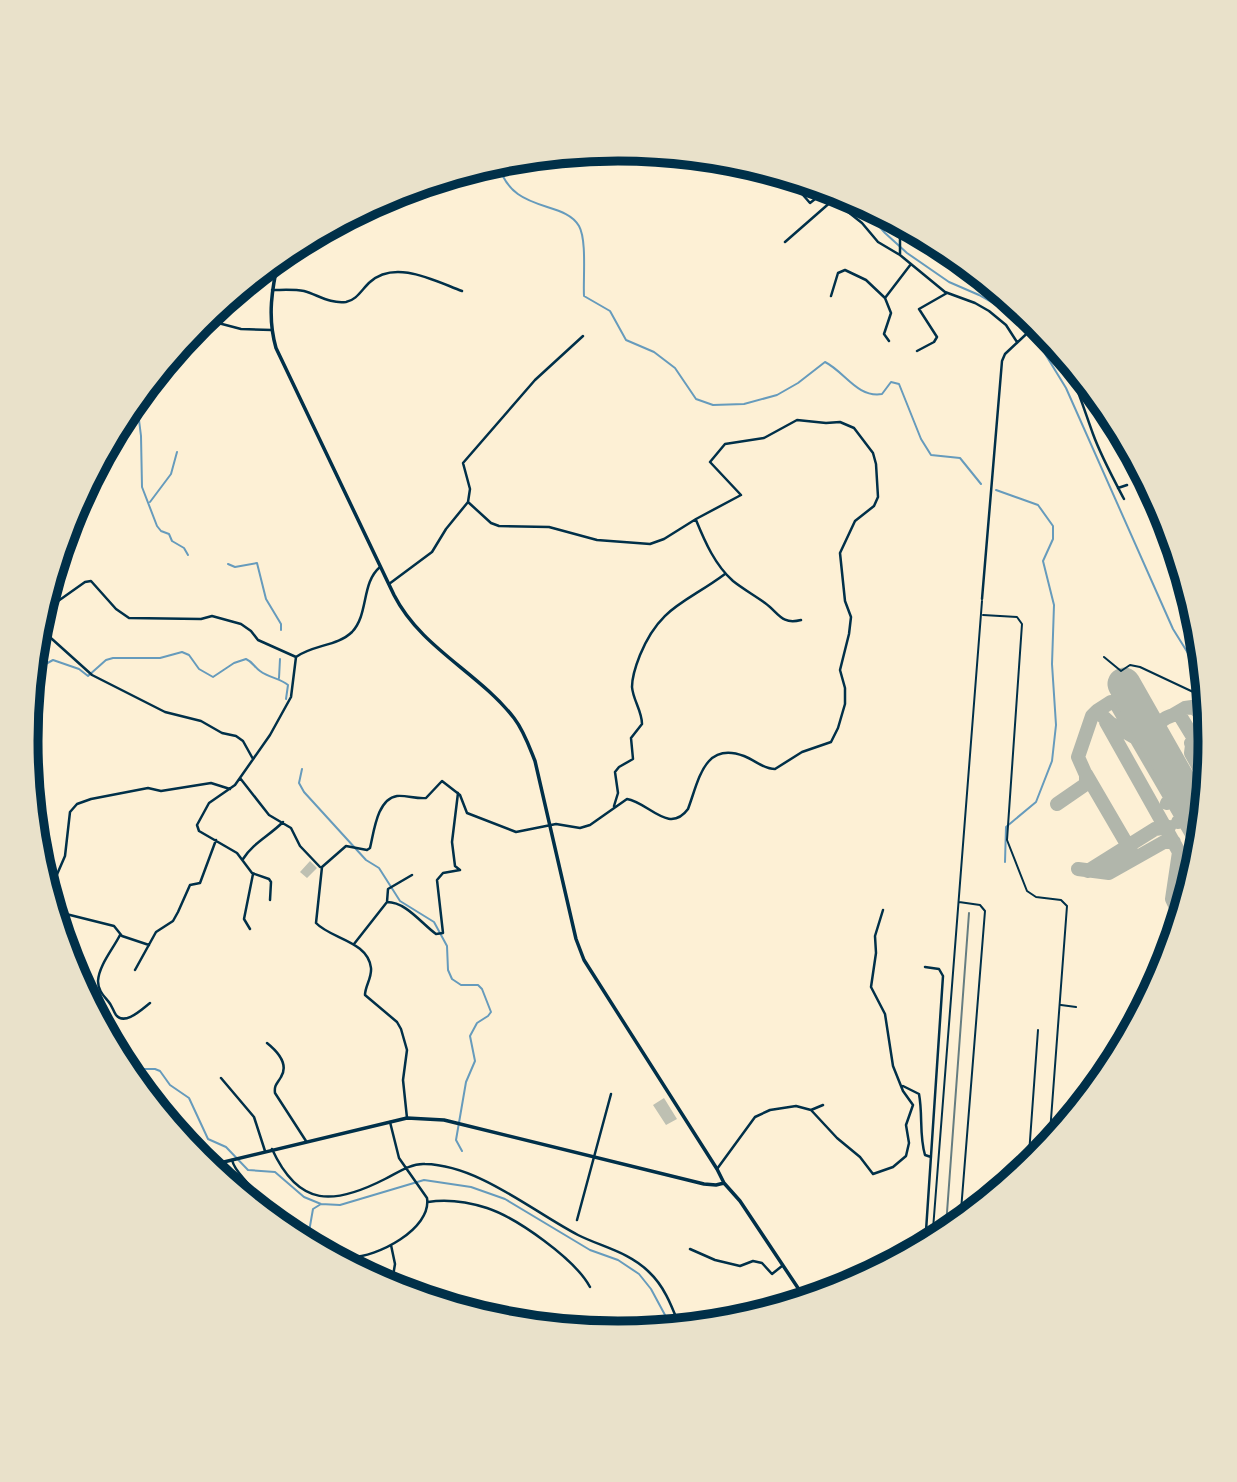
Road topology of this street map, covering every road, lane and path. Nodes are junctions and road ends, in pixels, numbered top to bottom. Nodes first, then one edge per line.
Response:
1 (799, 190) edge
2 (818, 197) edge
3 (830, 201) edge
4 (838, 204) edge
5 (885, 226) edge
6 (902, 235) edge
7 (901, 240) junction
8 (785, 243) dead end
9 (900, 253) junction
10 (911, 264) junction
11 (275, 274) edge
12 (272, 290) junction
13 (462, 291) dead end
14 (947, 293) junction
15 (831, 296) dead end
16 (885, 298) junction
17 (217, 322) edge
18 (272, 330) junction
19 (1029, 331) edge
20 (583, 336) dead end
21 (890, 341) dead end
22 (1017, 342) junction
23 (917, 351) dead end
24 (1076, 384) edge
25 (1127, 485) dead end
26 (1118, 488) junction
27 (1124, 499) dead end
28 (468, 502) junction
29 (696, 519) junction
30 (380, 567) junction
31 (726, 574) junction
32 (389, 584) junction
33 (982, 599) joint
34 (56, 602) edge
35 (981, 615) junction
36 (801, 620) dead end
37 (49, 635) edge
38 (296, 657) junction
39 (1104, 657) dead end
40 (1196, 693) edge
41 (253, 759) junction
42 (240, 778) junction
43 (230, 789) junction
44 (458, 792) junction
45 (613, 808) junction
46 (283, 822) junction
47 (549, 826) junction
48 (216, 840) junction
49 (243, 859) junction
50 (321, 868) junction
51 (253, 874) junction
52 (412, 875) dead end
53 (55, 878) edge
54 (270, 900) dead end
55 (387, 902) junction
56 (958, 902) junction
57 (883, 910) dead end
58 (64, 911) edge
59 (250, 929) dead end
60 (120, 936) junction
61 (354, 944) junction
62 (149, 945) junction
63 (925, 967) dead end
64 (135, 970) dead end
65 (150, 1003) dead end
66 (1060, 1005) junction
67 (1076, 1007) dead end
68 (1038, 1030) dead end
69 (267, 1043) dead end
70 (221, 1078) dead end
71 (901, 1085) junction
72 (611, 1094) dead end
73 (823, 1105) dead end
74 (811, 1110) junction
75 (407, 1118) junction
76 (390, 1122) junction
77 (1050, 1128) edge
78 (306, 1141) junction
79 (272, 1149) junction
80 (265, 1151) junction
81 (1029, 1151) edge
82 (932, 1157) junction
83 (595, 1158) junction
84 (232, 1160) junction
85 (221, 1163) edge
86 (406, 1168) junction
87 (717, 1169) junction
88 (724, 1183) junction
89 (252, 1190) edge
90 (428, 1202) junction
91 (961, 1209) edge
92 (577, 1220) dead end
93 (933, 1228) edge
94 (926, 1232) edge
95 (391, 1245) junction
96 (690, 1249) dead end
97 (354, 1257) edge
98 (782, 1266) junction
99 (393, 1275) edge
100 (590, 1287) dead end
101 (800, 1292) edge
102 (676, 1318) edge

1 - 2 street
3 - 8 street
4 - 9 street
5 - 7 street
6 - 7 street
7 - 9 street
9 - 10 street
10 - 14 street
10 - 16 street
11 - 12 main road
12 - 13 street
12 - 18 main road
14 - 22 street
14 - 23 street
15 - 16 street
16 - 21 street
17 - 18 street
18 - 30 main road
19 - 22 street
20 - 28 street
22 - 33 street
24 - 26 street
25 - 26 street
26 - 27 street
28 - 29 street
28 - 32 street
29 - 31 street
29 - 45 street
30 - 32 main road
30 - 38 street
31 - 36 street
31 - 45 street
32 - 47 main road
33 - 35 lane
34 - 38 street
35 - 56 lane
35 - 66 lane
37 - 41 street
38 - 41 street
39 - 40 lane
41 - 42 street
42 - 43 street
42 - 46 street
43 - 48 street
43 - 53 street
44 - 47 street
44 - 50 street
44 - 55 street
45 - 47 street
46 - 49 street
46 - 50 street
47 - 87 main road
48 - 49 street
48 - 62 street
49 - 51 street
50 - 61 street
51 - 54 street
51 - 59 street
52 - 55 street
55 - 61 street
56 - 91 lane
56 - 93 lane
57 - 71 street
58 - 60 street
60 - 62 street
60 - 65 street
61 - 75 street
62 - 64 street
63 - 82 street
66 - 67 lane
66 - 77 lane
68 - 81 lane
69 - 78 street
70 - 80 street
71 - 74 street
71 - 82 street
72 - 83 street
73 - 74 street
74 - 87 street
75 - 76 main road
75 - 83 main road
76 - 78 main road
76 - 86 street
78 - 79 main road
79 - 80 main road
79 - 86 street
80 - 84 main road
82 - 94 street
83 - 88 main road
83 - 92 street
84 - 85 main road
84 - 89 street
86 - 90 street
86 - 102 street
87 - 88 main road
88 - 98 main road
90 - 95 street
90 - 100 street
95 - 97 street
95 - 99 street
96 - 98 street
98 - 101 main road

